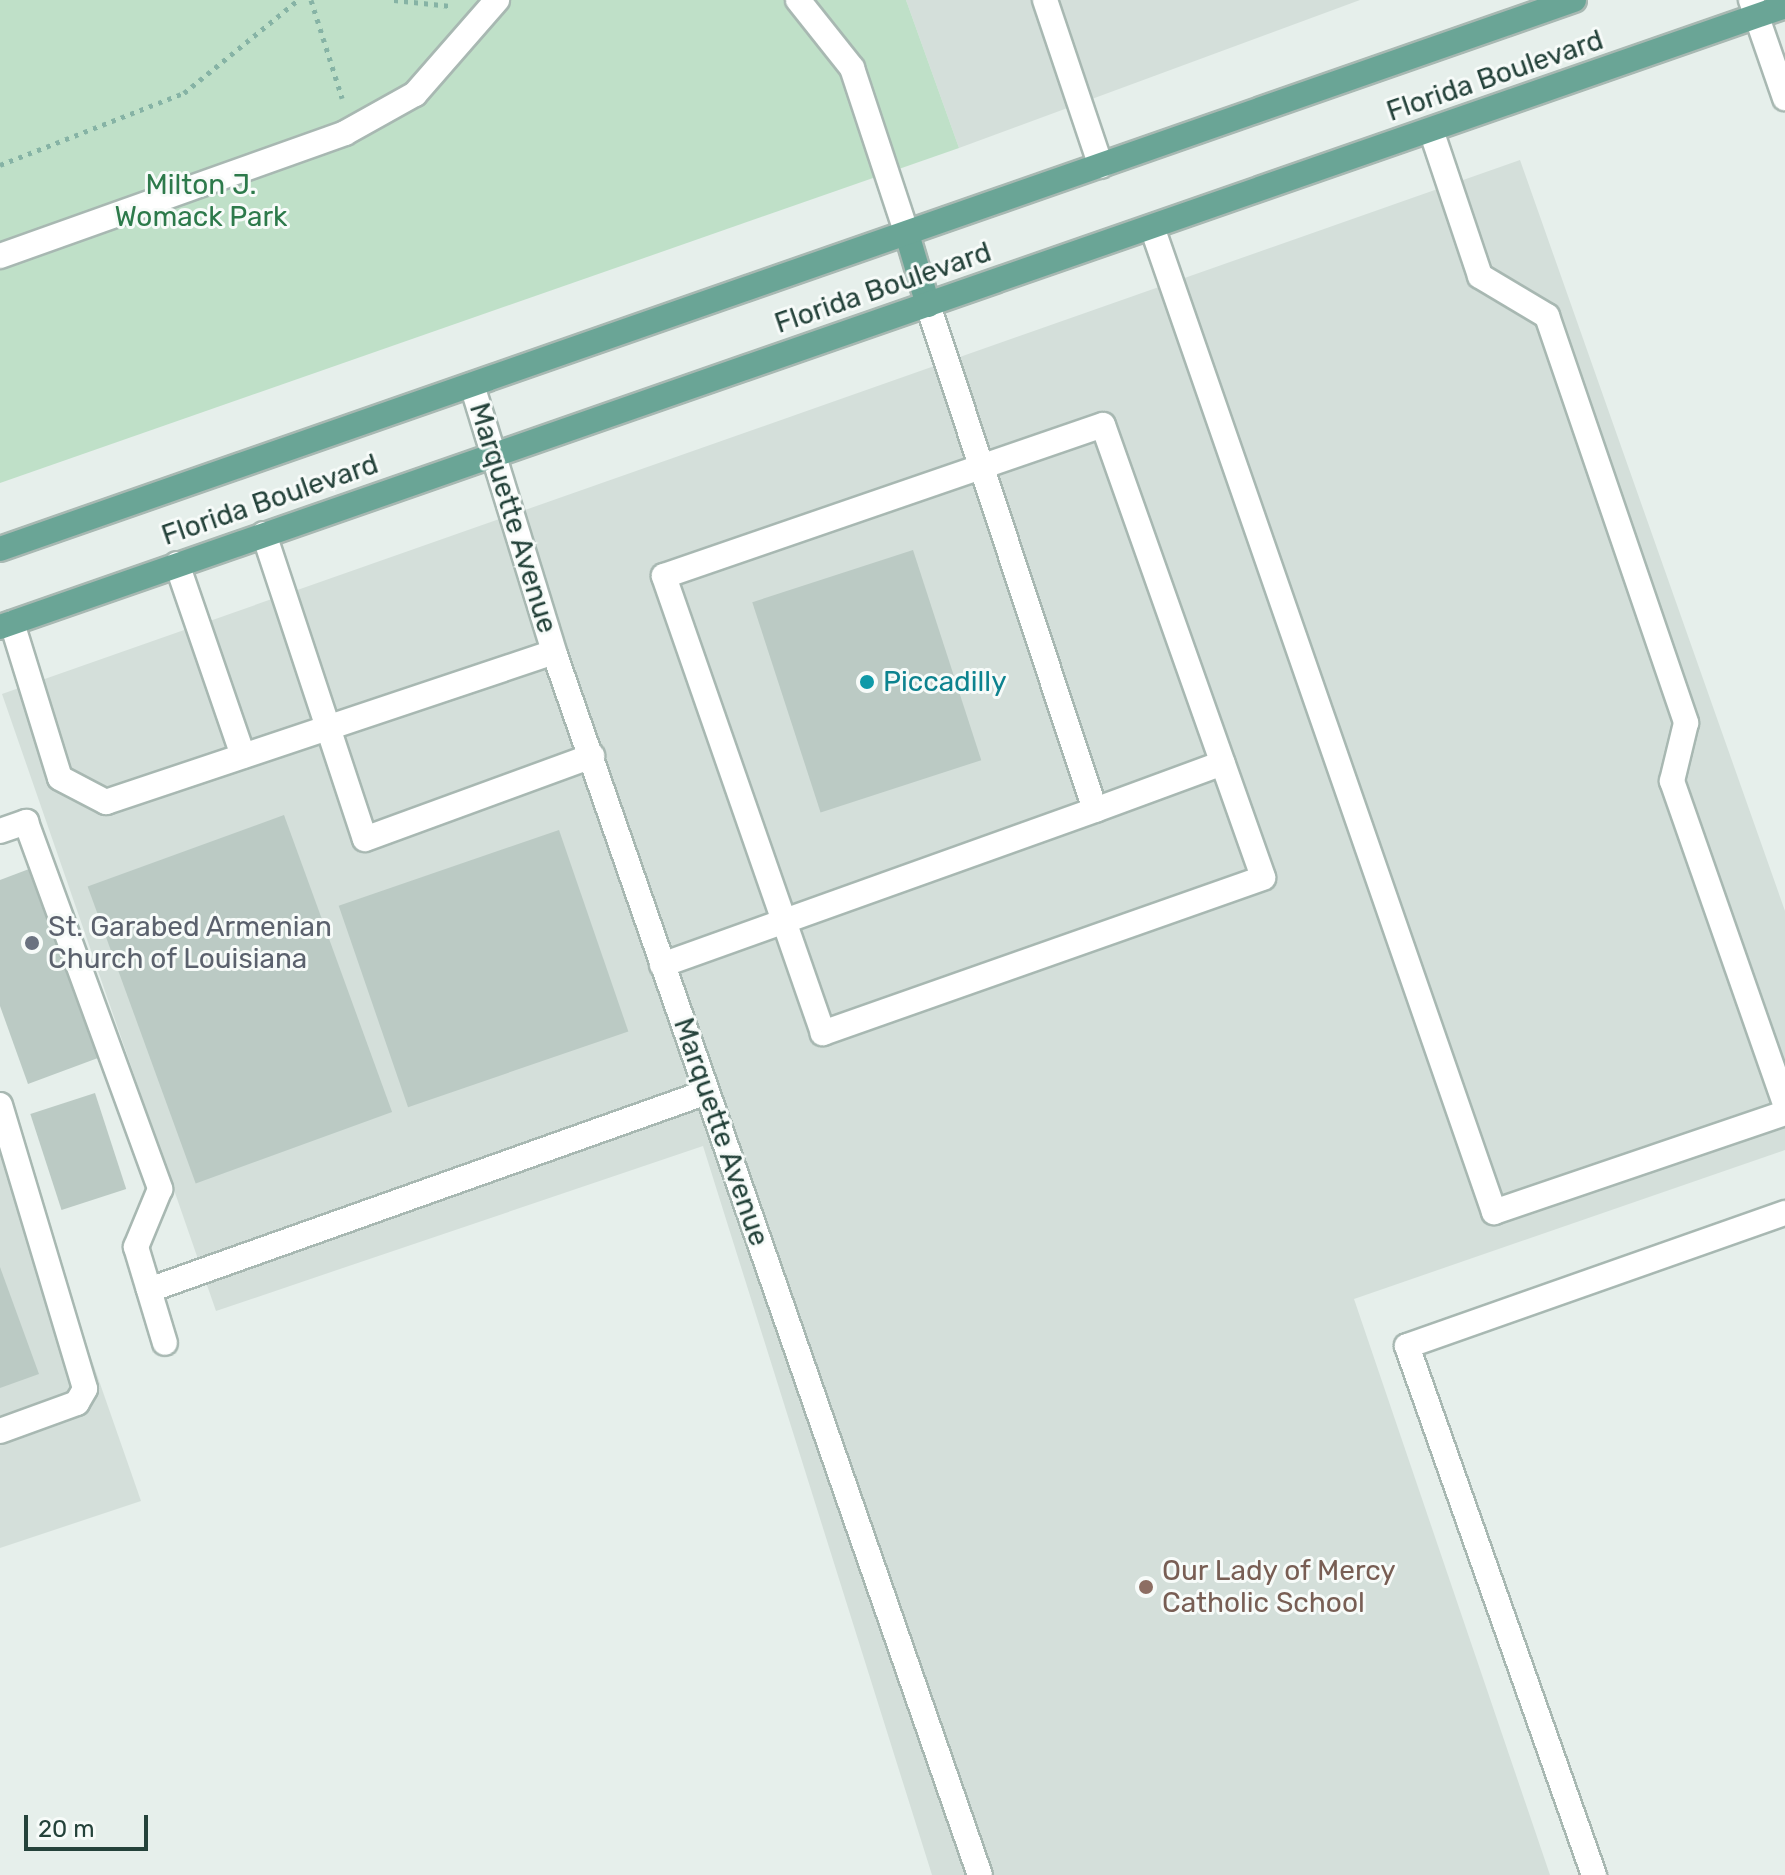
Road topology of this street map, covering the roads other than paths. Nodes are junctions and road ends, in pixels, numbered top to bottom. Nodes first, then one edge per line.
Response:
1 (497, 0) edge
2 (798, 0) edge
3 (1045, 0) edge
4 (1574, 0) edge
5 (1785, 6) edge
6 (1754, 8) edge
7 (1785, 98) edge
8 (1431, 130) junction
9 (1101, 166) junction
10 (1152, 227) junction
11 (907, 234) junction
12 (0, 256) edge
13 (928, 305) junction
14 (472, 385) junction
15 (493, 455) junction
16 (982, 463) junction
17 (264, 534) junction
18 (0, 549) edge
19 (177, 564) junction
20 (6, 625) edge
21 (554, 652) junction
22 (329, 727) junction
23 (243, 756) junction
24 (592, 756) junction
25 (1223, 763) junction
26 (1095, 810) junction
27 (0, 831) edge
28 (784, 922) junction
29 (662, 965) junction
30 (707, 1092) junction
31 (1785, 1104) edge
32 (0, 1105) edge
33 (1785, 1113) edge
34 (1785, 1213) edge
35 (149, 1290) junction
36 (165, 1343) dead end
37 (0, 1431) edge
38 (980, 1875) edge
39 (1594, 1875) edge

1 - 12 street
2 - 11 street
3 - 9 street
4 - 9 main road, Florida Boulevard
5 - 6 main road, Florida Boulevard
6 - 7 street
6 - 8 main road, Florida Boulevard
8 - 10 main road, Florida Boulevard
8 - 31 street
9 - 11 main road, Florida Boulevard
10 - 13 main road, Florida Boulevard
10 - 33 street
11 - 13 main road
11 - 14 main road, Florida Boulevard
13 - 15 main road, Florida Boulevard
13 - 16 street
14 - 15 street, Marquette Avenue
14 - 18 main road, Florida Boulevard
15 - 17 main road, Florida Boulevard
15 - 21 street, Marquette Avenue
16 - 25 street
16 - 26 street
16 - 28 street
17 - 19 main road, Florida Boulevard
17 - 22 street
19 - 20 main road, Florida Boulevard
19 - 23 street
20 - 23 street
21 - 22 street
21 - 24 street, Marquette Avenue
22 - 23 street
22 - 24 street
24 - 29 street, Marquette Avenue
25 - 26 street
25 - 28 street
26 - 28 street
27 - 35 street
28 - 29 street
29 - 30 street, Marquette Avenue
30 - 35 street
30 - 38 street, Marquette Avenue
32 - 37 street
34 - 39 street
35 - 36 street

